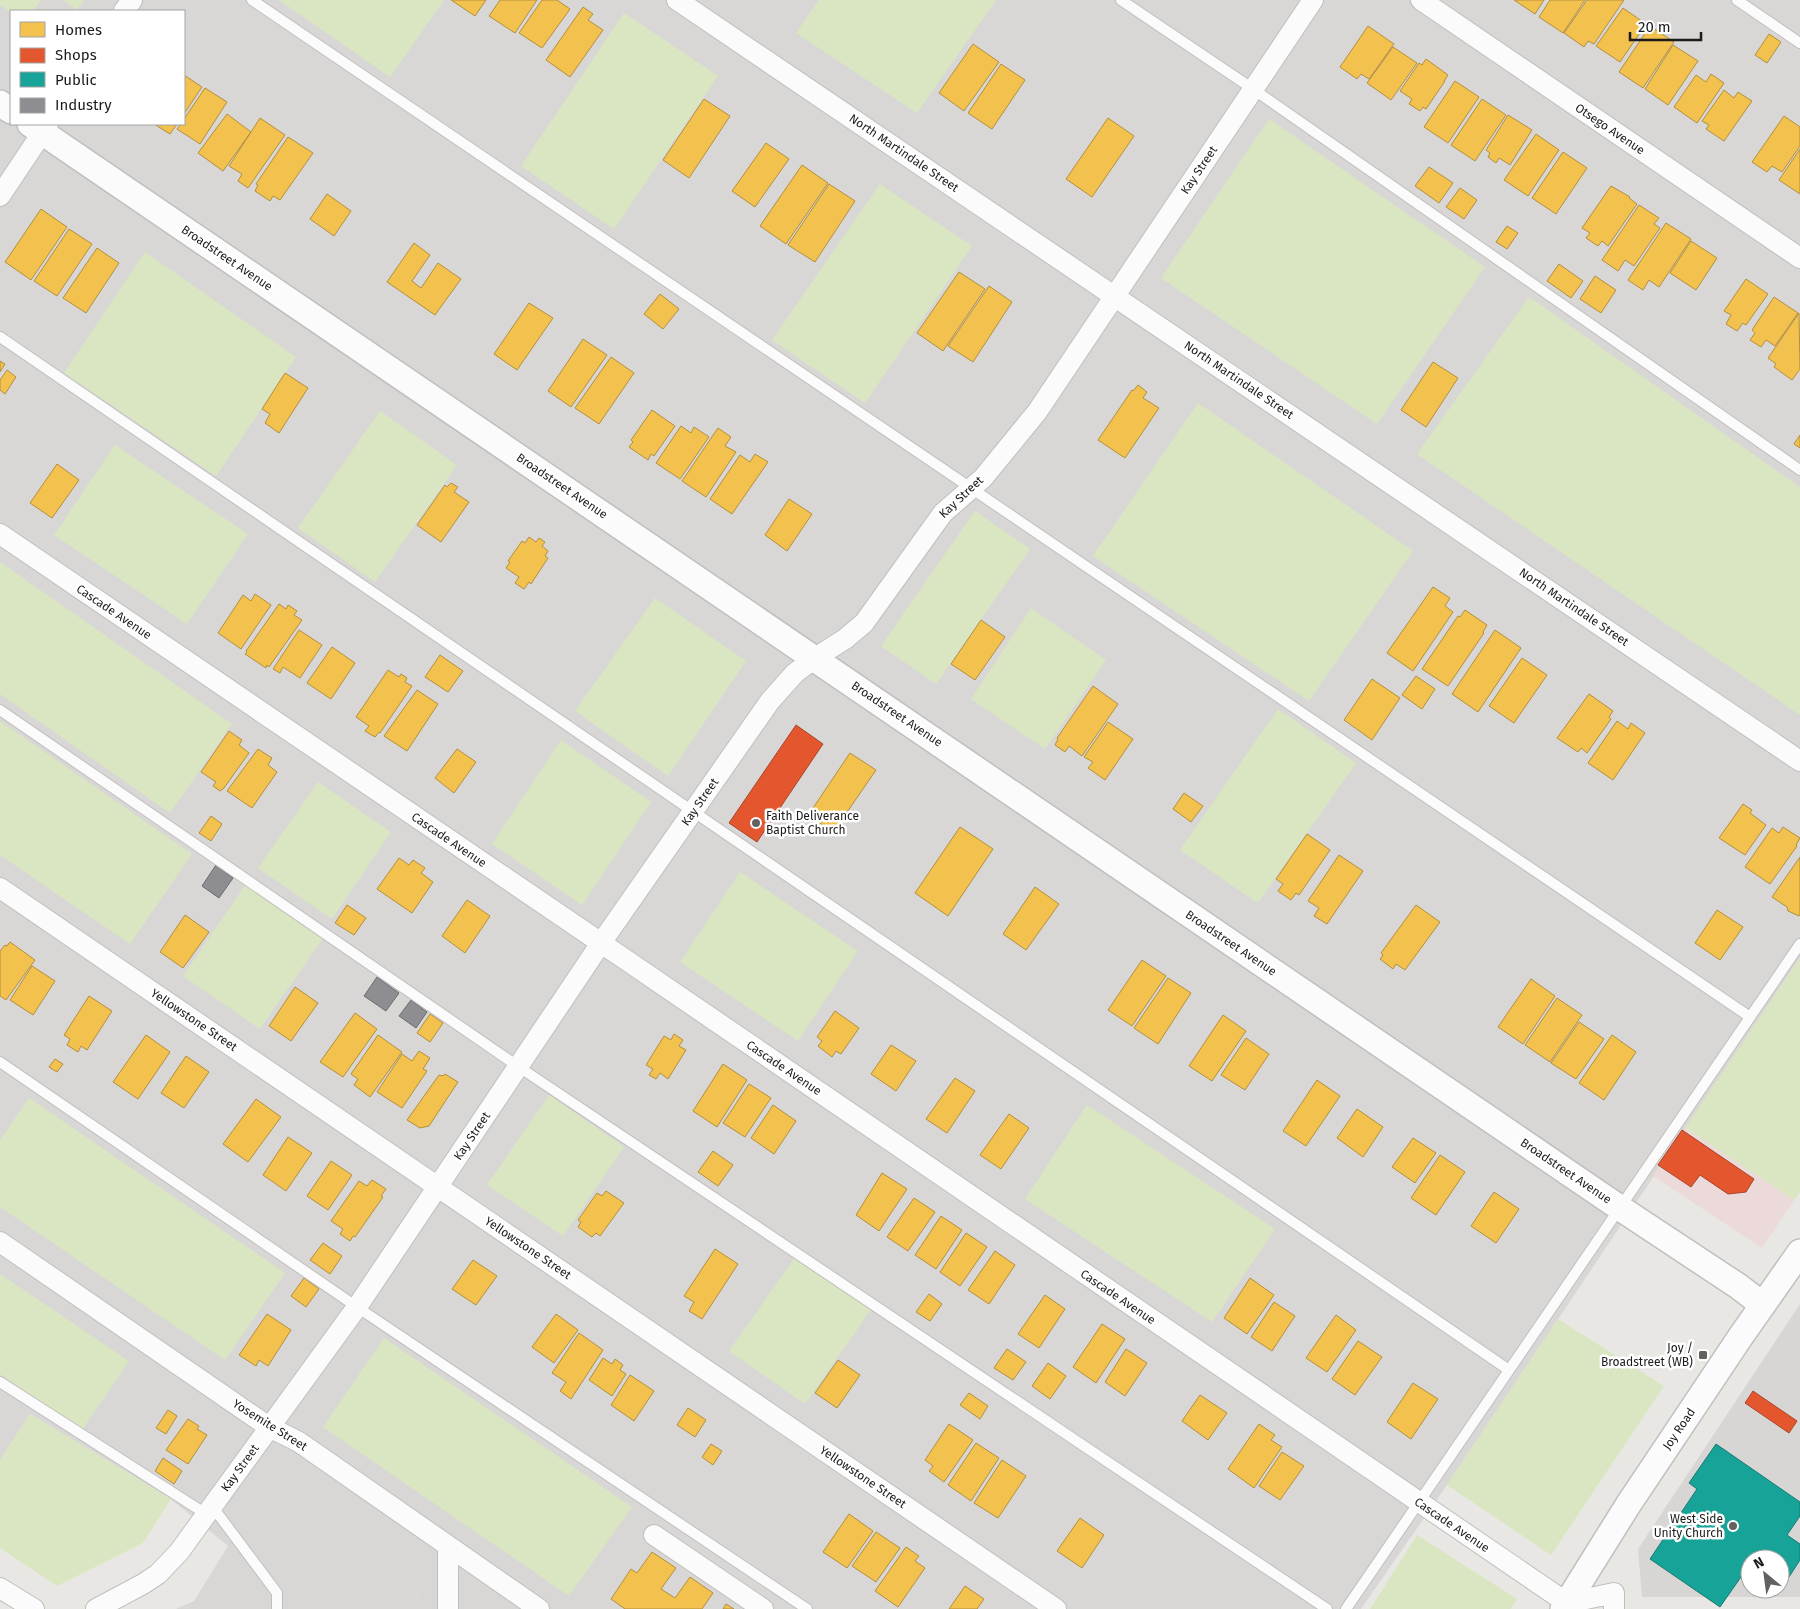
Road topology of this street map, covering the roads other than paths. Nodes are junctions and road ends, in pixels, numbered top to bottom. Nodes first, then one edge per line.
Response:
1 (252, 0) edge
2 (677, 0) edge
3 (1121, 0) edge
4 (1313, 0) edge
5 (1421, 0) edge
6 (1737, 0) edge
7 (1800, 43) edge
8 (1253, 90) junction
9 (40, 127) edge
10 (0, 196) edge
11 (1800, 258) edge
12 (1115, 296) junction
13 (0, 337) edge
14 (1800, 470) edge
15 (971, 488) junction
16 (0, 534) edge
17 (814, 658) junction
18 (0, 710) edge
19 (1800, 761) edge
20 (694, 811) junction
21 (0, 888) edge
22 (602, 943) junction
23 (1800, 944) edge
24 (1750, 1017) junction
25 (0, 1062) edge
26 (518, 1066) junction
27 (438, 1186) junction
28 (1620, 1208) junction
29 (0, 1242) edge
30 (1800, 1252) edge
31 (1762, 1305) junction
32 (357, 1307) junction
33 (1509, 1370) junction
34 (0, 1382) edge
35 (269, 1427) junction
36 (1419, 1503) junction
37 (209, 1510) junction
38 (654, 1535) dead end
39 (448, 1547) junction
40 (0, 1588) edge
41 (1565, 1606) edge
42 (34, 1609) edge
43 (96, 1609) edge
44 (277, 1609) edge
45 (448, 1609) edge
46 (539, 1609) edge
47 (763, 1609) edge
48 (807, 1609) edge
49 (1056, 1609) edge
50 (1327, 1609) edge
51 (1346, 1609) edge
52 (1614, 1609) edge

1 - 15 lane
2 - 12 street, North Martindale Street
3 - 8 lane
4 - 8 street, Kay Street
5 - 11 street, Otsego Avenue
6 - 7 lane
8 - 12 street, Kay Street
8 - 14 lane
9 - 10 street
9 - 17 street, Broadstreet Avenue
12 - 15 street, Kay Street
12 - 19 street, North Martindale Street
13 - 20 lane
15 - 17 street, Kay Street
15 - 24 lane
16 - 22 street, Cascade Avenue
17 - 20 street, Kay Street
17 - 28 street, Broadstreet Avenue
18 - 26 lane
20 - 22 street, Kay Street
20 - 33 lane
21 - 27 street, Yellowstone Street
22 - 26 street, Kay Street
22 - 36 street, Cascade Avenue
23 - 24 lane
24 - 28 lane
25 - 32 lane
26 - 27 street, Kay Street
26 - 50 lane
27 - 32 street, Kay Street
27 - 49 street, Yellowstone Street
28 - 31 street, Broadstreet Avenue
28 - 33 lane
29 - 35 street, Yosemite Street
30 - 31 street, Joy Road
31 - 41 street, Joy Road
32 - 35 street, Kay Street
32 - 48 lane
33 - 36 lane
34 - 37 lane
35 - 37 street, Kay Street
35 - 39 street, Yosemite Street
36 - 41 street, Cascade Avenue
36 - 51 lane
37 - 43 street, Kay Street
37 - 44 lane
38 - 47 street
39 - 45 street
39 - 46 street, Yosemite Street
40 - 42 street
41 - 52 street

